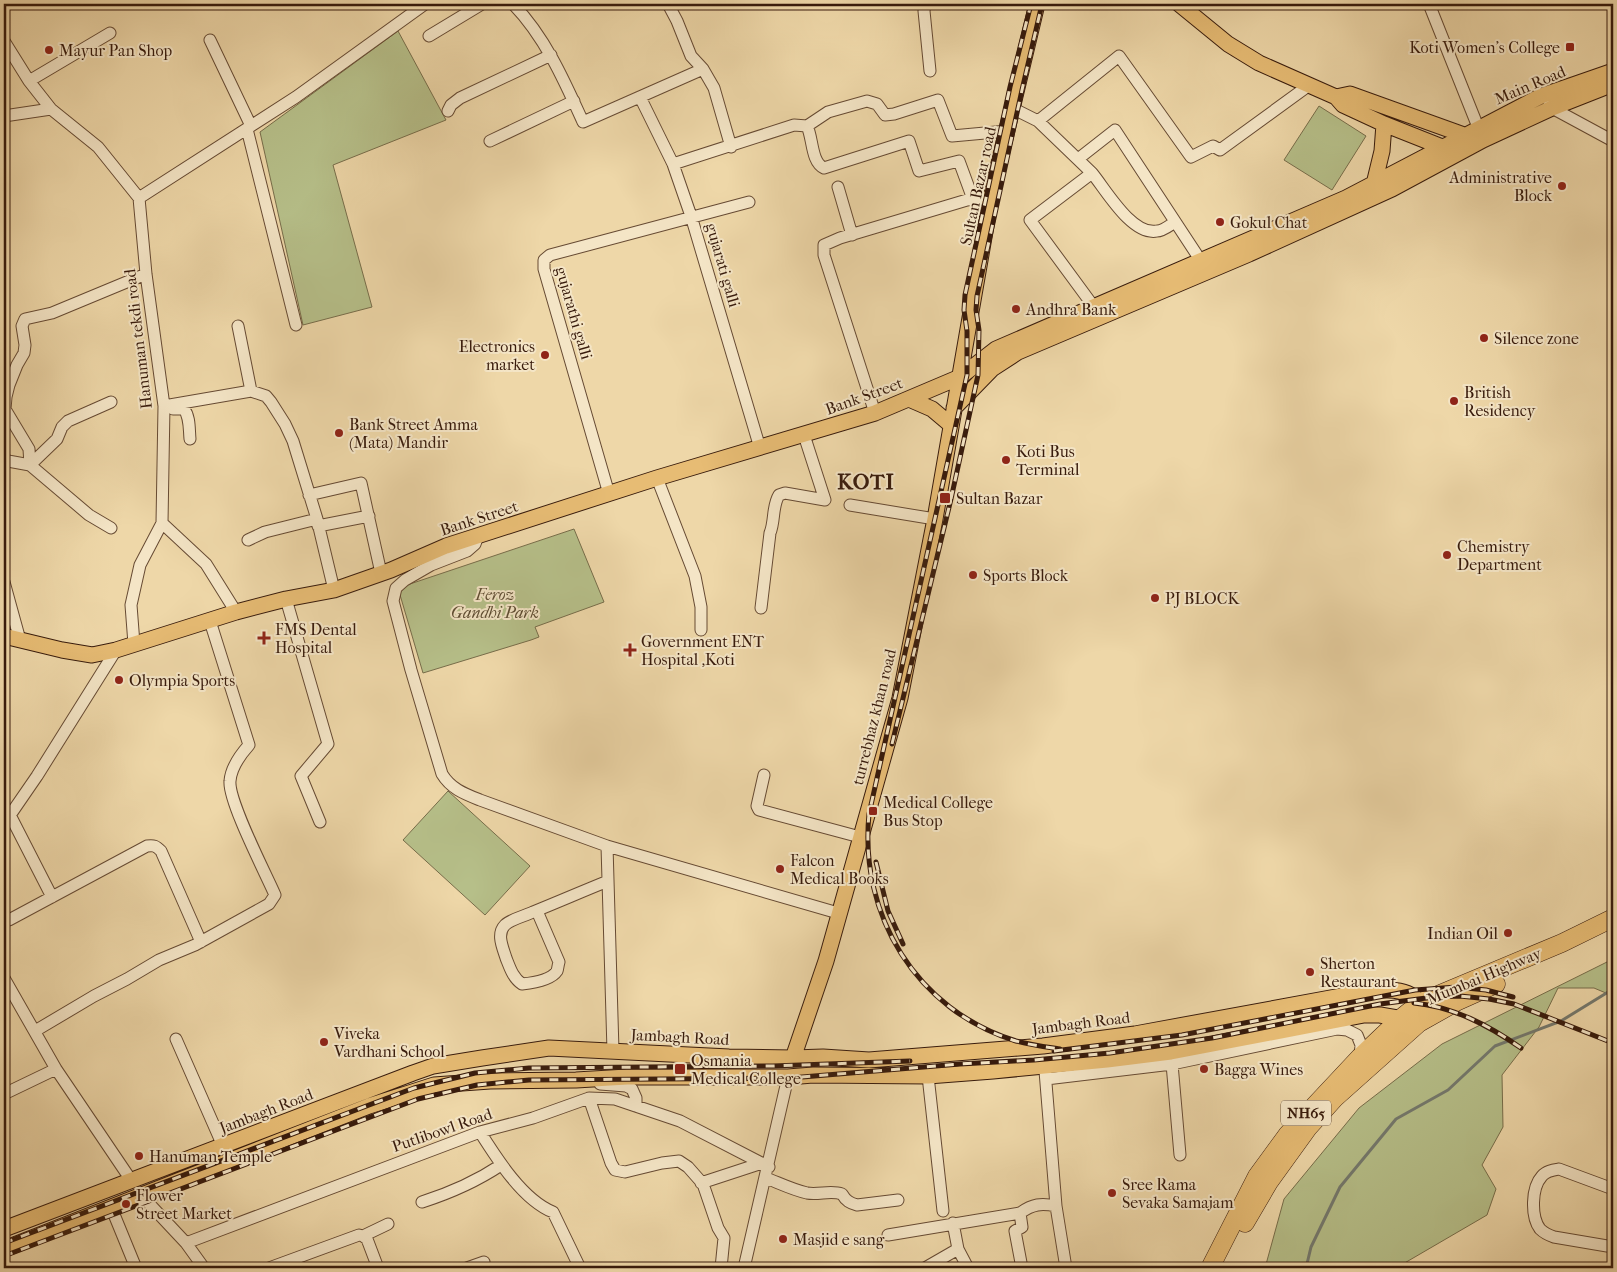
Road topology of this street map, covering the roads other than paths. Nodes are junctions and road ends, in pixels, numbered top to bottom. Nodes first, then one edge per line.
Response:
1 (425, 4) edge
2 (482, 4) edge
3 (513, 4) edge
4 (668, 4) edge
5 (925, 4) edge
6 (1037, 4) edge
7 (1180, 4) edge
8 (1429, 4) edge
9 (110, 33) dead end
10 (429, 36) dead end
11 (210, 40) dead end
12 (4, 41) edge
13 (551, 55) junction
14 (703, 69) junction
15 (930, 71) dead end
16 (1613, 72) edge
17 (29, 81) junction
18 (1613, 84) edge
19 (1308, 86) junction
20 (1541, 96) junction
21 (640, 97) junction
22 (1336, 97) junction
23 (574, 101) junction
24 (1012, 108) junction
25 (1552, 108) junction
26 (51, 109) junction
27 (448, 112) dead end
28 (4, 116) edge
29 (1038, 121) junction
30 (1384, 124) junction
31 (807, 126) junction
32 (249, 127) junction
33 (1478, 128) junction
34 (1007, 132) junction
35 (490, 141) dead end
36 (1467, 141) junction
37 (1613, 141) edge
38 (731, 147) junction
39 (1446, 152) junction
40 (1078, 159) junction
41 (673, 164) junction
42 (1092, 173) junction
43 (1374, 184) junction
44 (838, 188) dead end
45 (991, 197) junction
46 (139, 198) junction
47 (973, 199) junction
48 (749, 202) dead end
49 (692, 216) junction
50 (1175, 222) junction
51 (852, 235) junction
52 (1200, 261) junction
53 (146, 274) junction
54 (1094, 307) junction
55 (238, 326) dead end
56 (296, 326) dead end
57 (960, 377) junction
58 (251, 391) junction
59 (909, 398) junction
60 (111, 402) dead end
61 (164, 408) junction
62 (954, 408) junction
63 (875, 413) junction
64 (951, 425) junction
65 (804, 435) junction
66 (190, 439) dead end
67 (760, 448) junction
68 (4, 458) edge
69 (30, 465) junction
70 (657, 478) junction
71 (609, 494) junction
72 (309, 495) junction
73 (850, 505) dead end
74 (369, 516) junction
75 (935, 519) junction
76 (318, 522) junction
77 (162, 523) junction
78 (111, 528) dead end
79 (478, 536) junction
80 (248, 540) dead end
81 (381, 573) junction
82 (4, 582) edge
83 (334, 590) junction
84 (286, 599) junction
85 (761, 608) dead end
86 (236, 612) junction
87 (210, 621) junction
88 (701, 630) dead end
89 (4, 636) edge
90 (20, 640) junction
91 (134, 644) junction
92 (116, 650) junction
93 (764, 774) dead end
94 (7, 819) edge
95 (320, 822) dead end
96 (860, 837) junction
97 (607, 846) junction
98 (608, 881) junction
99 (52, 897) junction
100 (537, 911) junction
101 (838, 913) junction
102 (1613, 918) edge
103 (9, 920) dead end
104 (1613, 931) edge
105 (201, 942) junction
106 (4, 978) edge
107 (1423, 1014) junction
108 (1400, 1019) junction
109 (35, 1031) junction
110 (176, 1039) dead end
111 (613, 1050) junction
112 (650, 1052) junction
113 (1360, 1057) junction
114 (793, 1058) junction
115 (444, 1064) junction
116 (1172, 1064) junction
117 (56, 1069) junction
118 (1045, 1072) junction
119 (928, 1076) junction
120 (670, 1077) junction
121 (788, 1077) junction
122 (576, 1080) junction
123 (441, 1084) junction
124 (4, 1094) edge
125 (589, 1098) junction
126 (636, 1106) junction
127 (480, 1132) junction
128 (223, 1146) junction
129 (1180, 1155) dead end
130 (501, 1164) junction
131 (766, 1169) junction
132 (131, 1180) junction
133 (701, 1183) junction
134 (1613, 1188) edge
135 (141, 1195) junction
136 (898, 1200) dead end
137 (422, 1202) dead end
138 (1056, 1206) junction
139 (111, 1207) junction
140 (943, 1211) dead end
141 (1020, 1213) junction
142 (953, 1223) junction
143 (388, 1224) dead end
144 (4, 1229) edge
145 (888, 1235) dead end
146 (363, 1236) junction
147 (186, 1243) junction
148 (1613, 1247) edge
149 (958, 1249) junction
150 (4, 1250) edge
151 (484, 1262) dead end
152 (136, 1268) edge
153 (204, 1268) edge
154 (269, 1268) edge
155 (378, 1268) edge
156 (466, 1268) edge
157 (580, 1268) edge
158 (721, 1268) edge
159 (744, 1268) edge
160 (925, 1268) edge
161 (968, 1268) edge
162 (1022, 1268) edge
163 (1066, 1268) edge
164 (1210, 1268) edge
165 (1222, 1268) edge

1 - 32 street
2 - 10 street
3 - 13 street
4 - 14 street
5 - 15 street
6 - 24 main road, Sultan Bazar road
7 - 19 main road
8 - 33 street
9 - 17 street
11 - 32 street
12 - 17 street
13 - 23 street
13 - 27 street
14 - 21 street
14 - 38 street
16 - 20 main road, Main Road
17 - 26 street
18 - 25 main road, Main Road
19 - 22 main road
19 - 29 street
20 - 25 street
20 - 33 main road, Main Road
21 - 23 street
21 - 41 street, gujarati galli
22 - 30 main road
22 - 36 main road
23 - 35 street
24 - 29 street
24 - 34 main road, Sultan Bazar road
25 - 36 main road, Main Road
25 - 37 street
26 - 28 street
26 - 46 street
29 - 40 street
30 - 39 main road
30 - 43 main road
31 - 34 street
31 - 38 street
31 - 47 street
32 - 46 street
32 - 56 street
33 - 36 main road, Main Road
34 - 45 main road, Sultan Bazar road
36 - 39 main road
38 - 41 street
39 - 43 main road, Bank Street
39 - 62 main road
40 - 42 street
40 - 50 street
41 - 49 street, gujarati galli
42 - 50 street
42 - 54 street
43 - 52 main road, Bank Street
44 - 51 street
45 - 47 street
45 - 57 main road, Sultan Bazar road
46 - 53 street, Hanuman tekdi road
47 - 51 street
48 - 49 street
49 - 67 street, gujarati galli
49 - 71 street, gujarathi galli
50 - 52 street
51 - 63 street
52 - 54 main road, Bank Street
53 - 61 street, Hanuman tekdi road
53 - 69 street
54 - 57 main road, Bank Street
55 - 58 street
57 - 59 main road, Bank Street
57 - 62 main road, turrebhaz khan road
58 - 61 street
58 - 72 street
59 - 63 main road, Bank Street
59 - 64 main road
60 - 69 street
61 - 66 street
61 - 77 street, Hanuman tekdi road
62 - 64 main road, turrebhaz khan road
63 - 65 main road, Bank Street
64 - 75 main road, turrebhaz khan road
65 - 67 main road, Bank Street
65 - 85 street
67 - 70 main road, Bank Street
68 - 69 street
69 - 78 street
70 - 71 main road, Bank Street
70 - 88 street
71 - 79 main road, Bank Street
72 - 74 street
72 - 76 street
73 - 75 street
74 - 76 street
74 - 81 street
75 - 96 main road, turrebhaz khan road
76 - 80 street
76 - 83 street
77 - 86 street
77 - 91 street, Hanuman tekdi road
79 - 81 main road, Bank Street
79 - 97 street
81 - 83 main road, Bank Street
82 - 90 street
83 - 84 main road, Bank Street
84 - 86 main road, Bank Street
84 - 95 street
86 - 87 main road, Bank Street
87 - 91 main road, Bank Street
87 - 105 street
89 - 90 main road, Bank Street
90 - 92 main road, Bank Street
91 - 92 main road, Bank Street
92 - 94 street
93 - 96 street
94 - 99 street
96 - 101 main road, turrebhaz khan road
97 - 98 street
97 - 101 street
98 - 100 street
98 - 111 street
99 - 103 street
99 - 105 street
100 - 100 street
101 - 114 main road, turrebhaz khan road
102 - 107 highway, Mumbai Highway / NH65
104 - 107 highway, Mumbai Highway / NH65
105 - 109 street
106 - 109 street
107 - 108 highway, Mumbai Highway / NH65
107 - 114 main road, Jambagh Road
107 - 165 highway, Mumbai Highway / NH65
108 - 113 highway, Mumbai Highway / NH65
108 - 118 main road
109 - 117 street
110 - 128 street
111 - 112 main road, Jambagh Road
111 - 115 main road, Jambagh Road
112 - 114 main road, Jambagh Road
112 - 120 main road
113 - 116 street
113 - 164 highway, Mumbai Highway / NH65
115 - 123 main road
115 - 128 main road, Jambagh Road
116 - 118 street
116 - 129 street
117 - 124 street
117 - 132 street
118 - 119 main road
118 - 138 street
119 - 121 main road
119 - 140 street
120 - 121 main road
120 - 122 main road
121 - 131 street
122 - 123 main road
122 - 126 street
123 - 135 main road
125 - 126 street, Putlibowl Road
125 - 127 street, Putlibowl Road
125 - 133 street
126 - 131 street, Putlibowl Road
127 - 130 street
127 - 147 street, Putlibowl Road
128 - 132 main road, Jambagh Road
130 - 137 street
130 - 157 street
131 - 133 street
131 - 136 street, Putlibowl Road
131 - 159 street
132 - 144 main road, Jambagh Road
133 - 158 street
134 - 148 street
135 - 139 main road
135 - 147 street
138 - 141 street
138 - 163 street
139 - 150 main road
139 - 152 street
141 - 142 street
141 - 162 street
142 - 145 street
142 - 149 street
143 - 146 street
146 - 154 street
146 - 155 street
147 - 153 street
149 - 160 street
149 - 161 street
151 - 156 street

